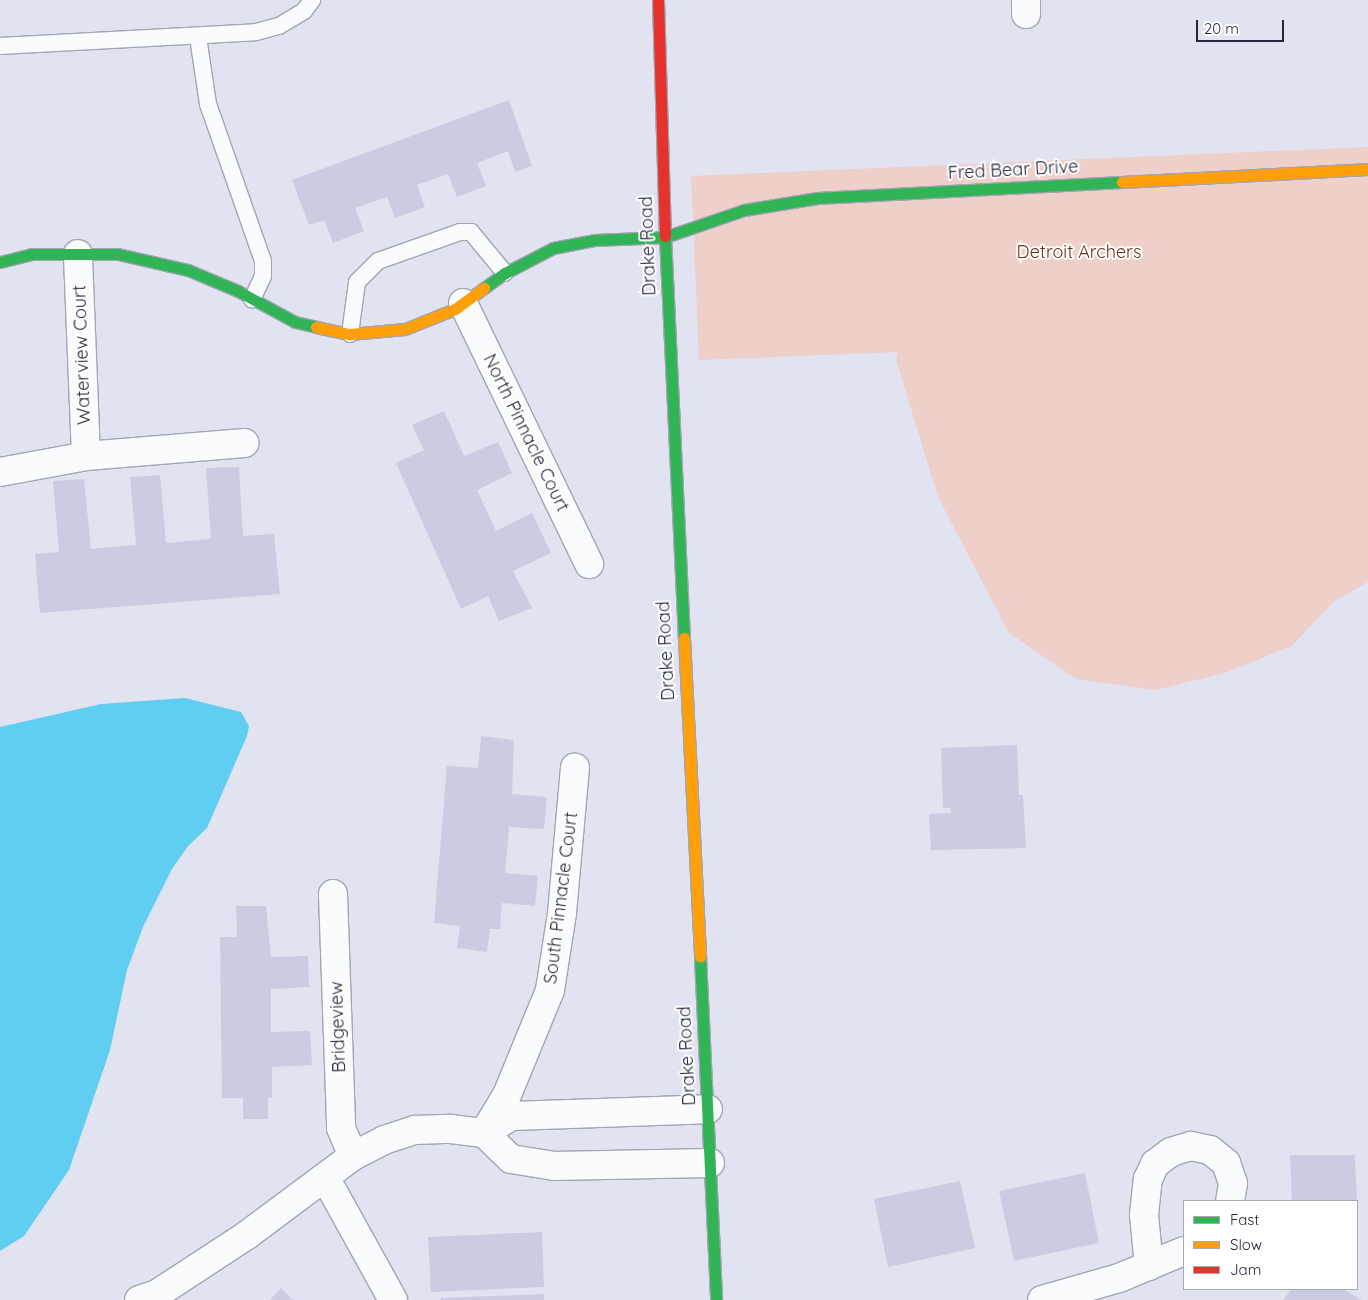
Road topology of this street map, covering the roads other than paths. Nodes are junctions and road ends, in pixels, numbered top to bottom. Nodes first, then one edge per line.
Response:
1 (312, 0) edge
2 (658, 0) edge
3 (198, 37) junction
4 (0, 46) edge
5 (1368, 168) edge
6 (665, 238) junction
7 (78, 254) junction
8 (0, 262) edge
9 (505, 273) junction
10 (252, 300) junction
11 (463, 303) junction
12 (350, 334) junction
13 (244, 443) dead end
14 (86, 456) junction
15 (0, 472) edge
16 (589, 564) dead end
17 (575, 768) dead end
18 (333, 894) dead end
19 (708, 1109) junction
20 (484, 1133) junction
21 (353, 1156) junction
22 (710, 1163) junction
23 (326, 1179) junction
24 (1230, 1200) edge
25 (1183, 1251) edge
26 (1149, 1266) junction
27 (138, 1300) edge
28 (393, 1300) edge
29 (716, 1300) edge
30 (1042, 1300) edge

1 - 3 lane
2 - 6 street, Drake Road
3 - 4 lane
3 - 10 lane
5 - 6 street, Fred Bear Drive
6 - 9 street, Fred Bear Drive
6 - 19 street, Drake Road
7 - 8 street, Fred Bear Drive
7 - 10 street, Fred Bear Drive
7 - 14 street, Waterview Court
9 - 11 street, Fred Bear Drive
9 - 12 lane
10 - 12 street, Fred Bear Drive
11 - 12 street, Fred Bear Drive
11 - 16 street, North Pinnacle Court
13 - 14 street
14 - 15 street
17 - 20 street, South Pinnacle Court
18 - 21 street, Bridgeview
19 - 20 street
19 - 22 street, Drake Road
20 - 21 street
20 - 22 street
21 - 23 street
22 - 29 street, Drake Road
23 - 27 street
23 - 28 street
24 - 26 street
25 - 26 street
26 - 30 street

